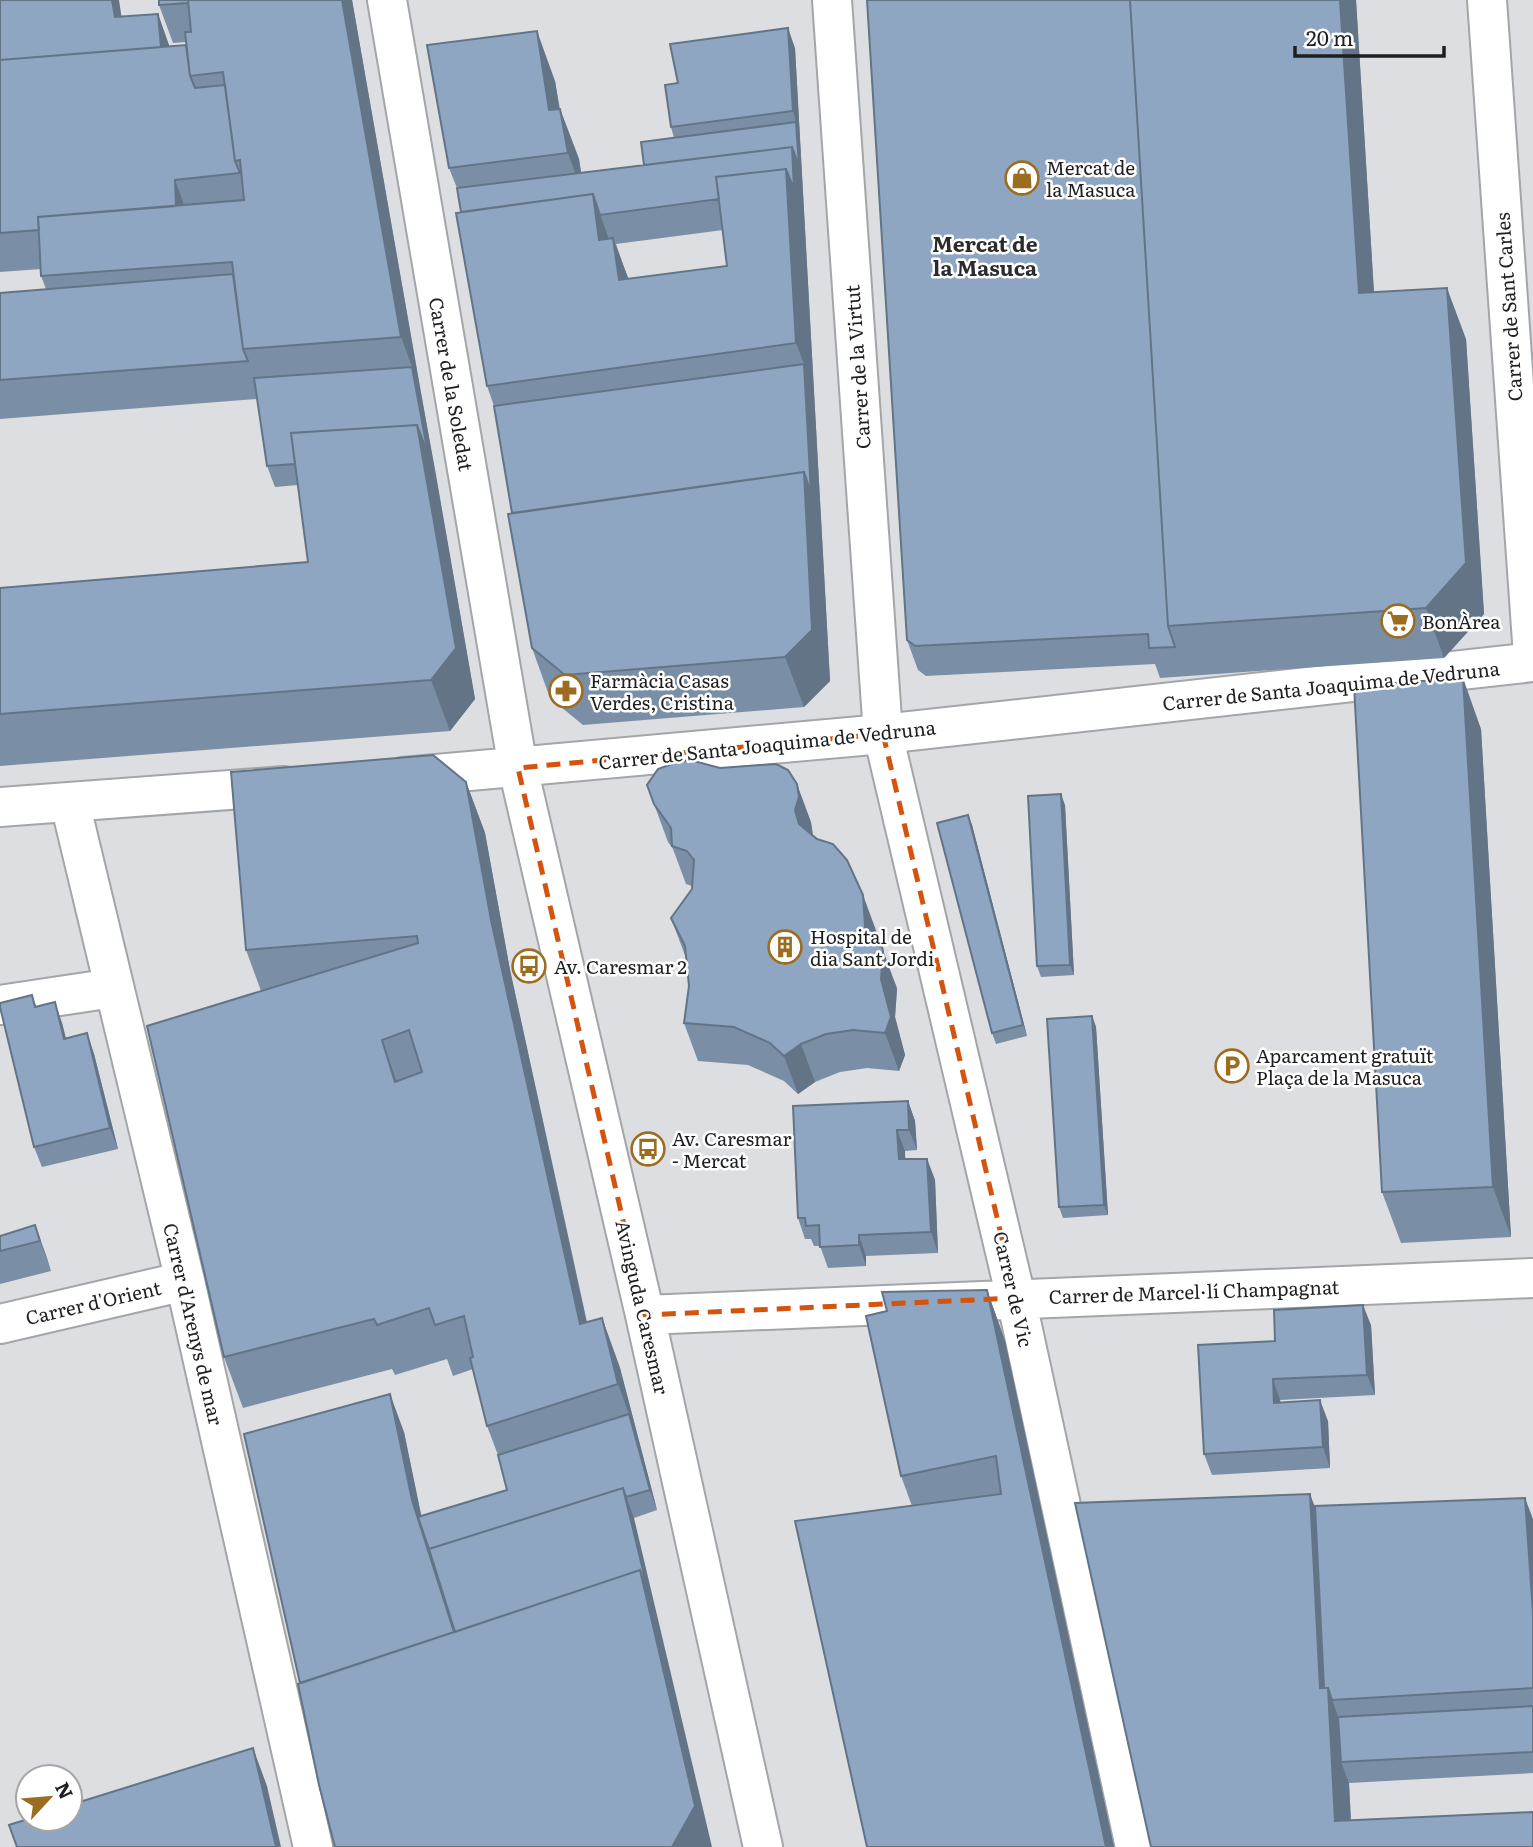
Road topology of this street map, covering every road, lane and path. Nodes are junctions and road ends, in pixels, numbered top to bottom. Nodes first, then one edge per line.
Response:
1 (387, 0) edge
2 (832, 0) edge
3 (1487, 0) edge
4 (1533, 656) edge
5 (1533, 662) edge
6 (883, 734) junction
7 (518, 768) junction
8 (369, 780) edge
9 (314, 784) edge
10 (70, 803) junction
11 (0, 807) edge
12 (113, 988) junction
13 (0, 1005) edge
14 (1533, 1278) edge
15 (185, 1280) junction
16 (1016, 1298) junction
17 (645, 1315) junction
18 (0, 1324) edge
19 (313, 1847) edge
20 (763, 1847) edge
21 (1135, 1847) edge

1 - 7 street, Carrer de la Soledat
2 - 6 street, Carrer de la Virtut
3 - 4 street, Carrer de Sant Carles
5 - 6 street, Carrer de Santa Joaquima de Vedruna
6 - 7 street, Carrer de Santa Joaquima de Vedruna
6 - 16 street, Carrer de Vic
7 - 8 street, Carrer de Santa Joaquima de Vedruna
7 - 17 street, Avinguda Caresmar
9 - 10 street
10 - 11 street
10 - 12 street, Carrer d'Arenys de mar
12 - 13 street
12 - 15 street, Carrer d'Arenys de mar
14 - 16 street, Carrer de Marcel·lí Champagnat
15 - 18 street, Carrer d'Orient
15 - 19 street, Carrer d'Arenys de mar
16 - 17 street, Carrer de Marcel·lí Champagnat
16 - 21 street, Carrer de Vic
17 - 20 street, Avinguda Caresmar

